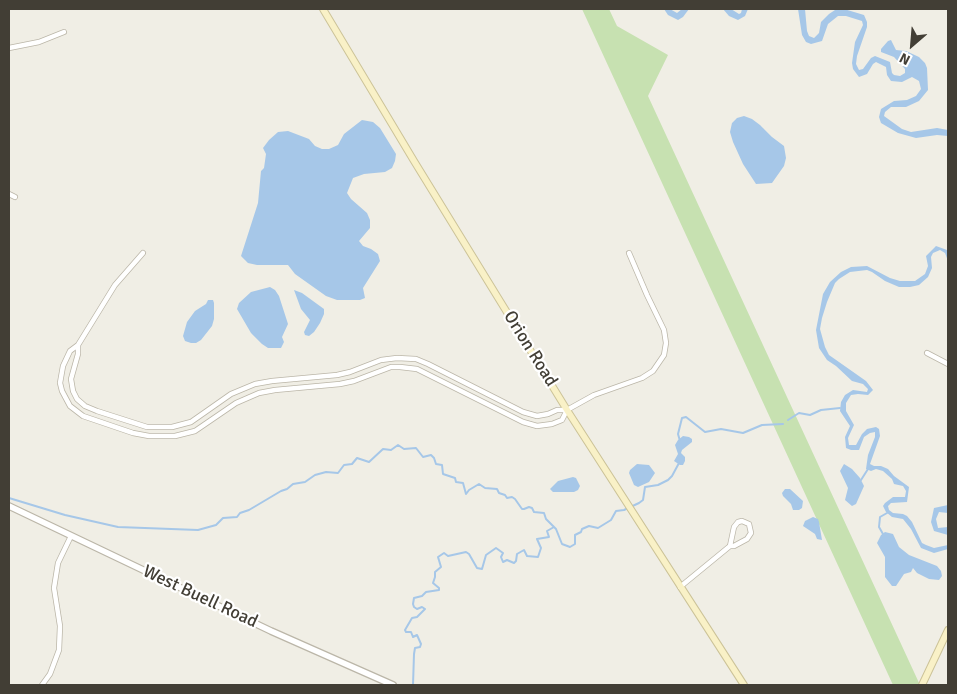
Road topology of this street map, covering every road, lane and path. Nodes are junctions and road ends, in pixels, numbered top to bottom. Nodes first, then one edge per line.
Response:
1 (323, 9) edge
2 (64, 32) dead end
3 (9, 48) edge
4 (9, 194) edge
5 (15, 197) dead end
6 (143, 253) dead end
7 (629, 253) dead end
8 (78, 345) junction
9 (927, 353) dead end
10 (425, 363) junction
11 (948, 364) edge
12 (421, 371) junction
13 (318, 377) junction
14 (319, 386) junction
15 (239, 390) junction
16 (245, 398) junction
17 (509, 405) junction
18 (567, 410) junction
19 (505, 413) junction
20 (540, 415) junction
21 (132, 423) junction
22 (542, 425) junction
23 (130, 432) junction
24 (9, 506) edge
25 (71, 536) junction
26 (730, 546) junction
27 (680, 587) junction
28 (948, 630) edge
29 (42, 685) edge
30 (393, 685) edge
31 (744, 685) edge
32 (922, 685) edge

1 - 18 main road, Orion Road
2 - 3 street
4 - 5 street
6 - 8 street
7 - 18 street
8 - 21 street
8 - 23 street
9 - 11 street
10 - 12 street
10 - 13 street
10 - 17 street
12 - 14 street
12 - 19 street
13 - 14 street
13 - 15 street
14 - 16 street
15 - 16 street
15 - 21 street
16 - 23 street
17 - 19 street
17 - 20 street
18 - 20 street
18 - 22 street
18 - 27 main road, Orion Road
19 - 22 street
20 - 22 street
21 - 23 street
24 - 25 street, West Buell Road
25 - 29 street
25 - 30 street, West Buell Road
26 - 26 street
26 - 27 street
27 - 31 main road, Orion Road
28 - 32 main road

